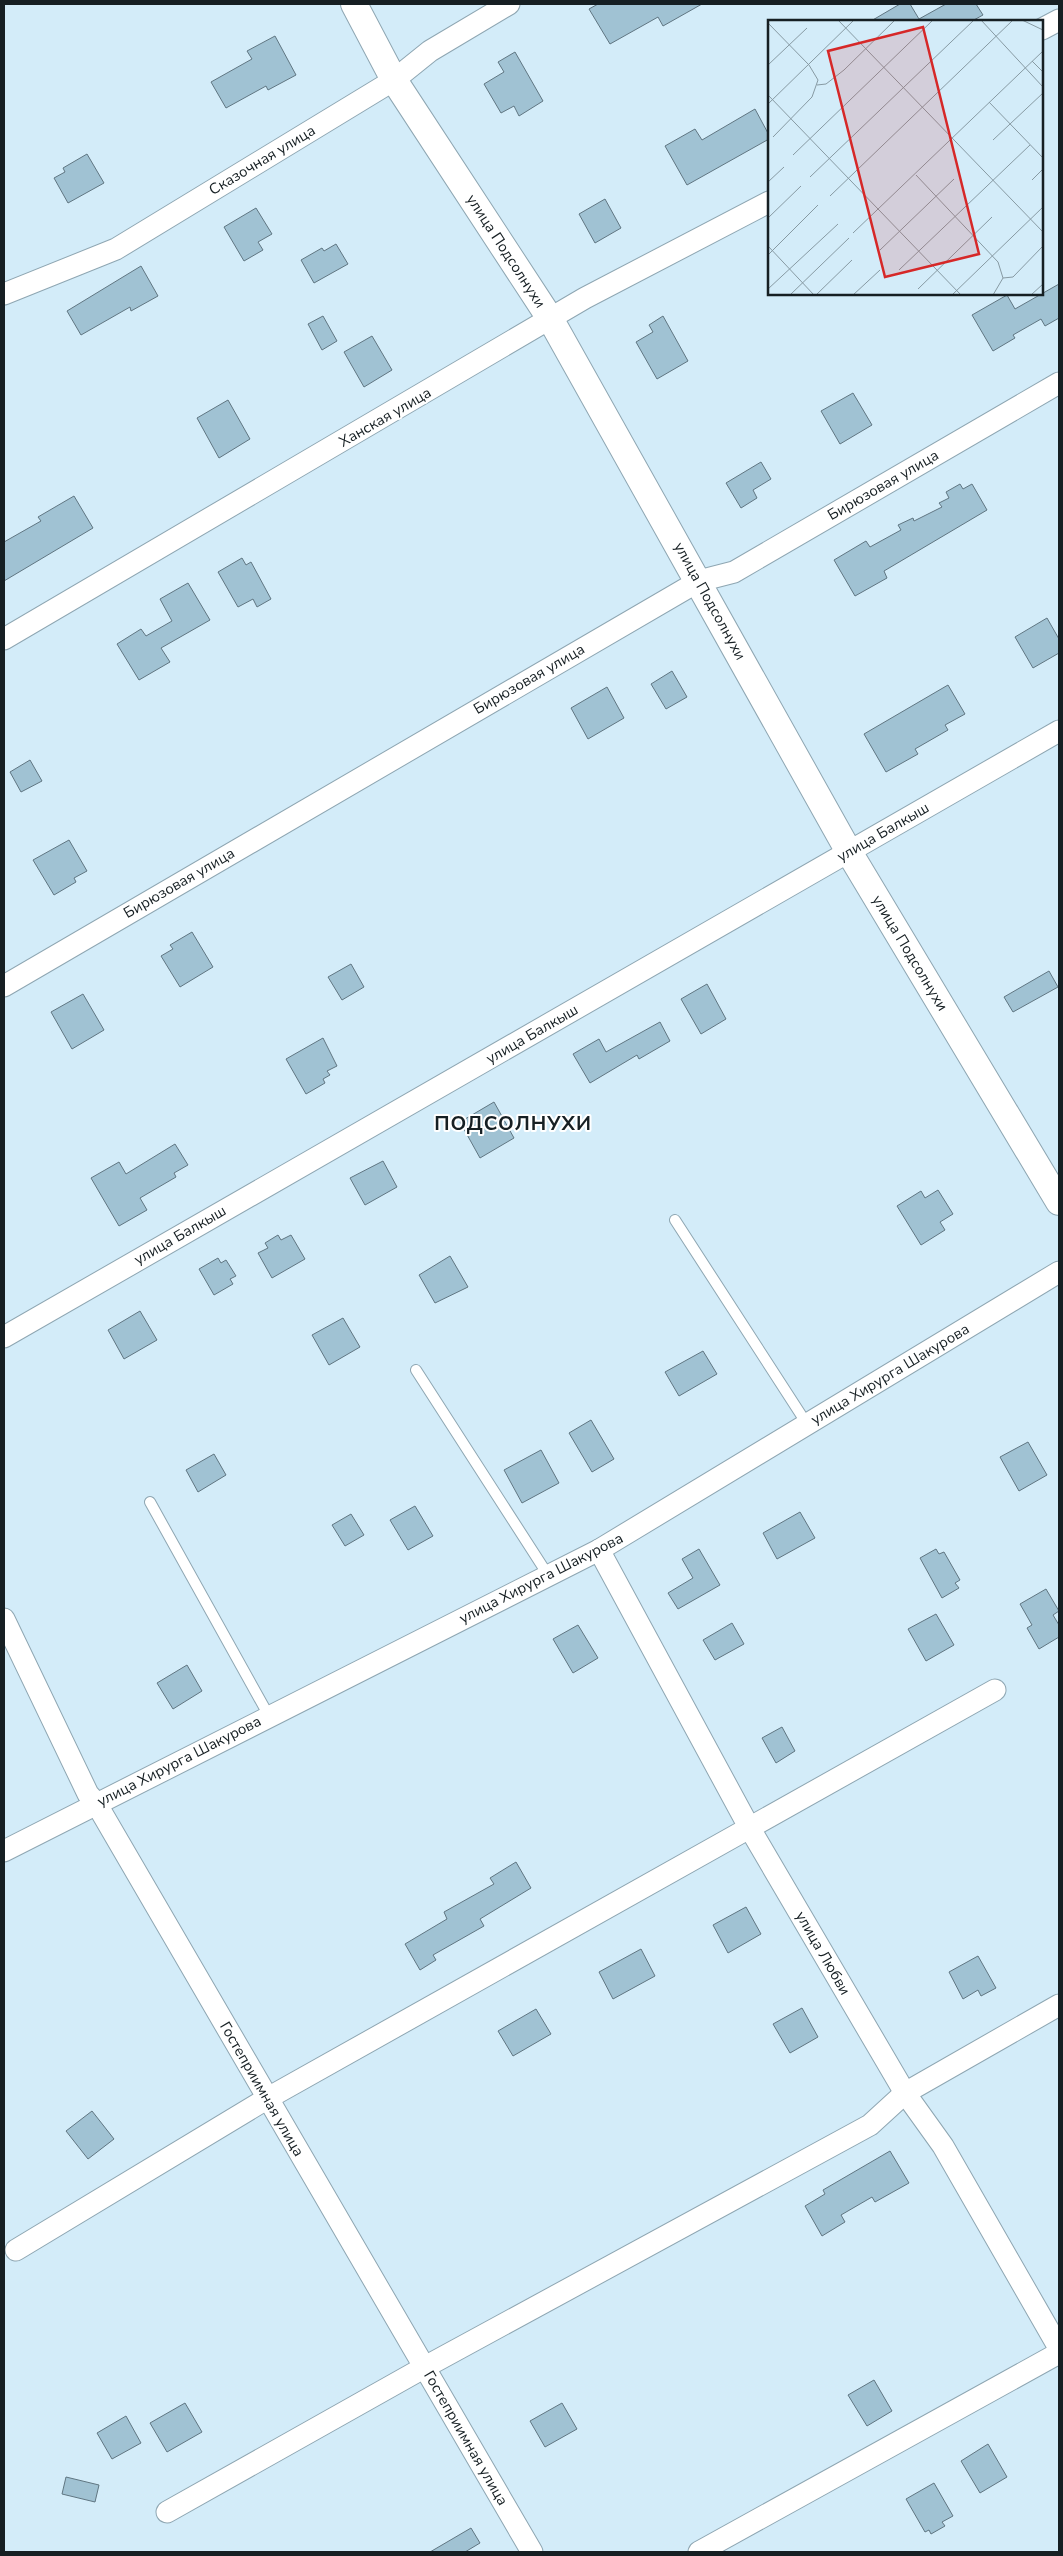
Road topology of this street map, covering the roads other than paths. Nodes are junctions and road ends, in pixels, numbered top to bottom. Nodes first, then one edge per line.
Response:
1 (354, 4) edge
2 (509, 4) edge
3 (1059, 20) edge
4 (1043, 28) edge
5 (394, 80) junction
6 (768, 203) edge
7 (4, 294) edge
8 (551, 320) junction
9 (1059, 383) edge
10 (699, 580) junction
11 (4, 639) edge
12 (1059, 730) edge
13 (849, 852) junction
14 (4, 986) edge
15 (1059, 1202) edge
16 (675, 1220) dead end
17 (1059, 1272) edge
18 (4, 1337) edge
19 (416, 1370) dead end
20 (807, 1424) junction
21 (150, 1502) dead end
22 (599, 1550) junction
23 (548, 1575) junction
24 (4, 1619) edge
25 (995, 1690) dead end
26 (269, 1716) junction
27 (96, 1803) junction
28 (749, 1827) junction
29 (4, 1852) edge
30 (1059, 2005) edge
31 (905, 2093) junction
32 (268, 2098) junction
33 (16, 2250) dead end
34 (1059, 2348) edge
35 (1059, 2353) edge
36 (425, 2367) junction
37 (167, 2512) dead end
38 (532, 2552) edge
39 (699, 2552) edge

1 - 5 street, улица Подсолнухи
2 - 5 street, Сказочная улица
3 - 4 street
5 - 7 street, Сказочная улица
5 - 8 street, улица Подсолнухи
6 - 8 street, Ханская улица
8 - 10 street, улица Подсолнухи
8 - 11 street, Ханская улица
9 - 10 street, Бирюзовая улица
10 - 13 street, улица Подсолнухи
10 - 14 street, Бирюзовая улица
12 - 13 street, улица Балкыш
13 - 15 street, улица Подсолнухи
13 - 18 street, улица Балкыш
16 - 20 lane
17 - 20 street, улица Хирурга Шакурова
19 - 23 lane
20 - 22 street, улица Хирурга Шакурова
21 - 26 lane
22 - 23 street, улица Хирурга Шакурова
22 - 28 street, улица Любви
23 - 26 street, улица Хирурга Шакурова
24 - 27 street, Гостеприимная улица
25 - 28 street
26 - 27 street, улица Хирурга Шакурова
27 - 29 street, улица Хирурга Шакурова
27 - 32 street, Гостеприимная улица
28 - 31 street, улица Любви
28 - 32 street
30 - 31 street
31 - 34 street, улица Любви
31 - 36 street
32 - 33 street
32 - 36 street, Гостеприимная улица
35 - 39 street
36 - 37 street
36 - 38 street, Гостеприимная улица

